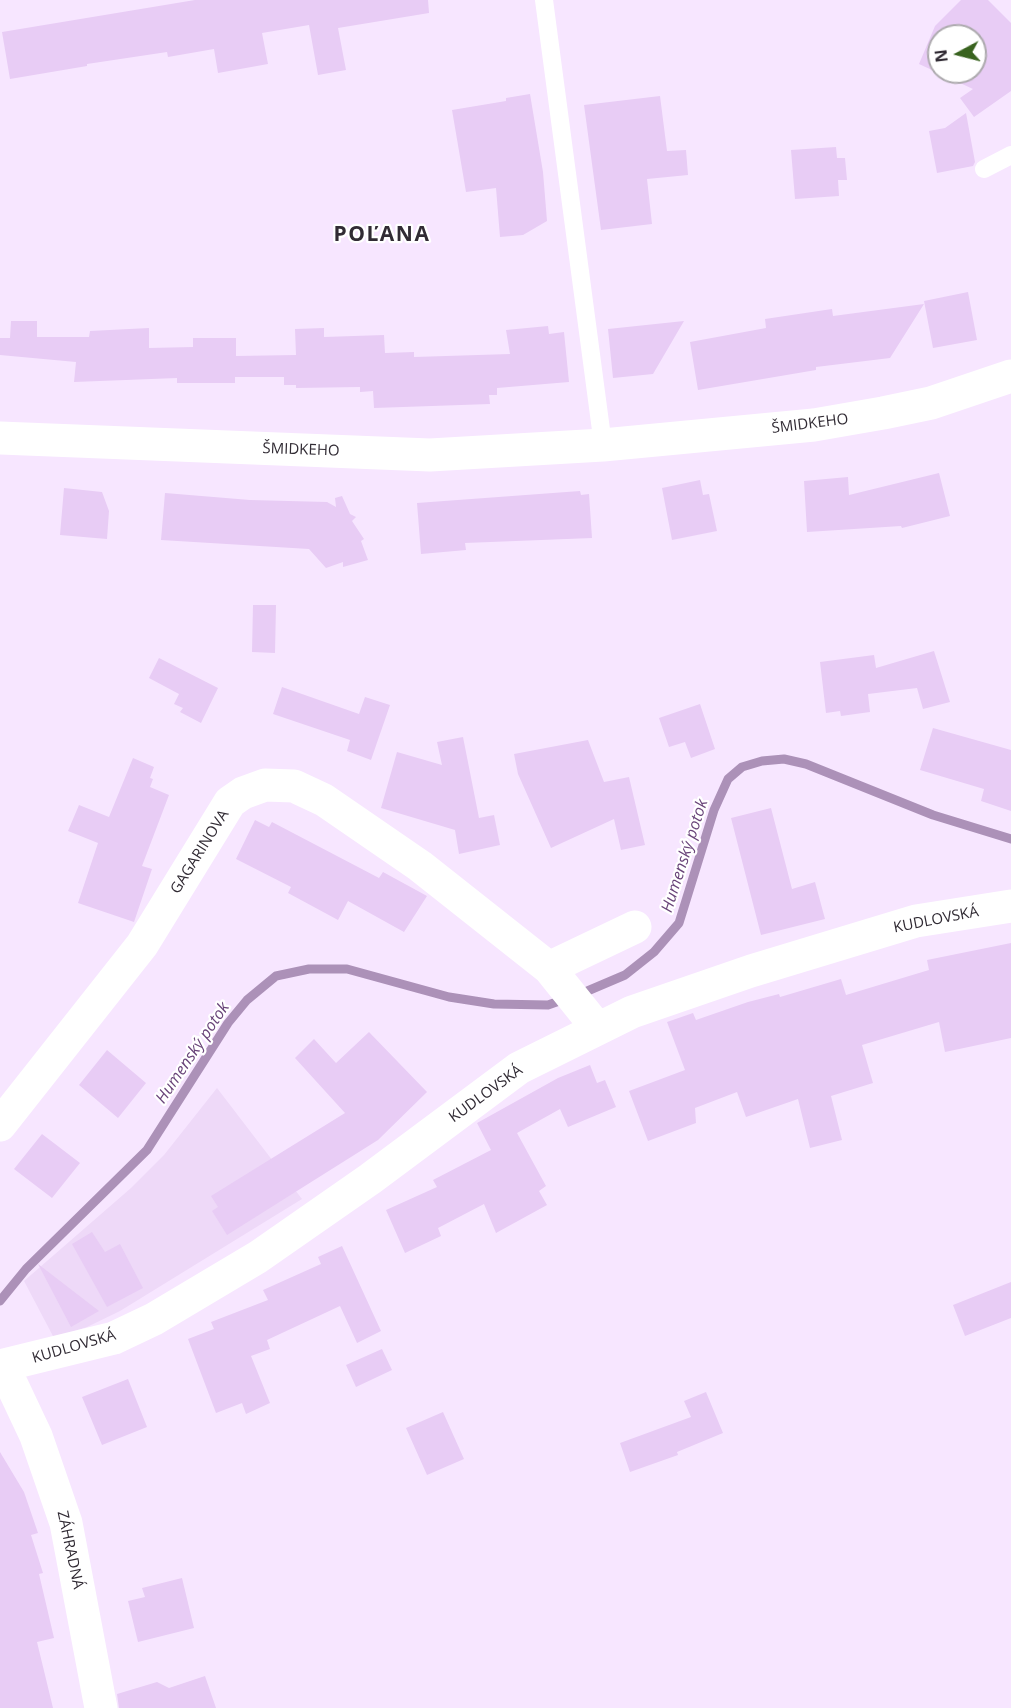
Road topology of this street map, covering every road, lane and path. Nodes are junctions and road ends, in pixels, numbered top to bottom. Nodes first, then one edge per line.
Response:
1 (544, 0) edge
2 (1011, 155) edge
3 (984, 169) dead end
4 (1011, 376) edge
5 (0, 438) edge
6 (603, 445) junction
7 (1011, 906) edge
8 (635, 927) dead end
9 (555, 974) junction
10 (592, 1021) junction
11 (0, 1125) edge
12 (2, 1366) edge
13 (101, 1708) edge

1 - 6 lane
2 - 3 lane
4 - 6 street, ŠMIDKEHO
5 - 6 street, ŠMIDKEHO
7 - 10 street, KUDLOVSKÁ
8 - 9 street
9 - 10 street, GAGARINOVA
9 - 11 street, GAGARINOVA
10 - 12 street, KUDLOVSKÁ
12 - 13 street, ZÁHRADNÁ

